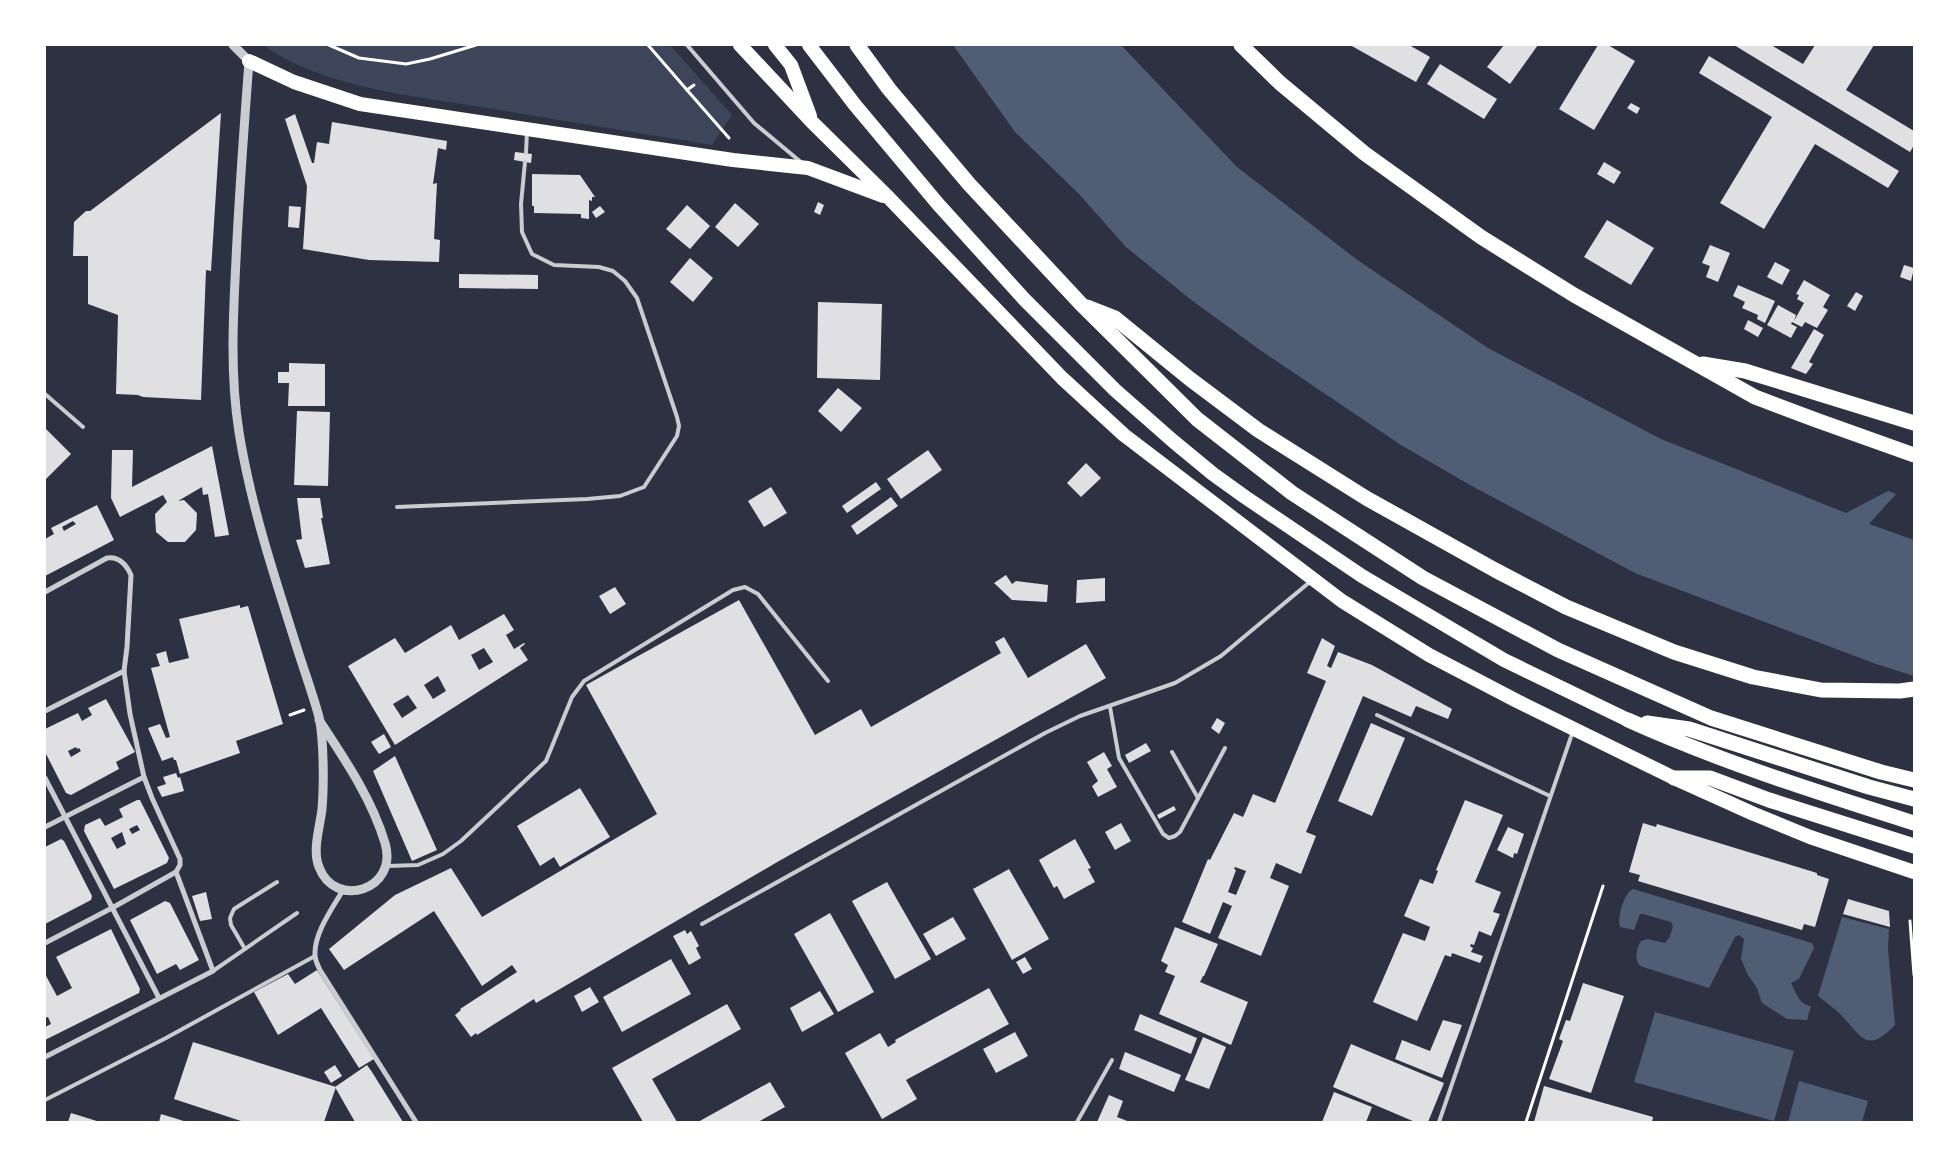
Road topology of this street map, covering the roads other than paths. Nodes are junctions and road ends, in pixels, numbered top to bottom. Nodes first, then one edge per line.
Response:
1 (233, 45) edge
2 (687, 45) edge
3 (740, 45) edge
4 (775, 45) edge
5 (809, 45) edge
6 (857, 45) edge
7 (1241, 45) edge
8 (249, 61) junction
9 (812, 122) junction
10 (528, 129) junction
11 (526, 153) dead end
12 (525, 162) dead end
13 (808, 168) junction
14 (889, 198) junction
15 (1081, 304) junction
16 (1694, 362) junction
17 (45, 394) edge
18 (1914, 423) edge
19 (83, 427) dead end
20 (1914, 455) edge
21 (397, 507) dead end
22 (1312, 580) junction
23 (45, 592) edge
24 (124, 671) junction
25 (828, 681) dead end
26 (1914, 689) edge
27 (1110, 706) junction
28 (45, 711) edge
29 (1377, 715) dead end
30 (319, 720) junction
31 (1628, 720) junction
32 (1574, 729) junction
33 (1225, 748) dead end
34 (1172, 752) dead end
35 (144, 776) junction
36 (45, 778) edge
37 (1674, 778) junction
38 (1914, 780) edge
39 (1550, 796) junction
40 (1198, 798) junction
41 (1914, 799) edge
42 (65, 817) junction
43 (1914, 823) edge
44 (45, 827) edge
45 (1914, 846) edge
46 (387, 866) junction
47 (176, 872) junction
48 (1914, 872) edge
49 (277, 882) dead end
50 (343, 890) junction
51 (112, 908) junction
52 (298, 913) dead end
53 (702, 924) dead end
54 (45, 943) edge
55 (245, 949) junction
56 (315, 956) junction
57 (214, 971) junction
58 (159, 998) junction
59 (45, 1057) edge
60 (1112, 1060) dead end
61 (45, 1100) edge
62 (416, 1122) edge
63 (1077, 1122) edge
64 (1438, 1122) edge

1 - 8 street
2 - 13 lane
3 - 9 highway
4 - 9 highway
5 - 31 highway
6 - 15 highway
7 - 16 highway
8 - 10 highway
8 - 30 street
9 - 14 highway
10 - 11 lane
10 - 13 highway
12 - 21 lane
13 - 14 highway
14 - 22 highway
15 - 26 highway
15 - 38 highway
16 - 18 highway
16 - 20 highway
17 - 19 lane
22 - 27 lane
22 - 32 highway
23 - 24 street
24 - 28 street
24 - 35 street
25 - 46 lane
27 - 40 lane
27 - 53 lane
29 - 39 lane
30 - 46 street
30 - 50 street
31 - 41 highway
31 - 43 highway
32 - 37 highway
32 - 39 lane
33 - 40 lane
34 - 40 lane
35 - 42 street
35 - 47 street
36 - 42 street
37 - 45 highway
37 - 48 highway
39 - 64 lane
42 - 44 street
42 - 51 street
46 - 50 street
47 - 51 street
47 - 57 street
49 - 55 lane
50 - 56 street
51 - 54 street
51 - 58 street
52 - 55 lane
55 - 57 lane
56 - 61 lane
56 - 62 street
57 - 58 street
58 - 59 street
60 - 63 lane

